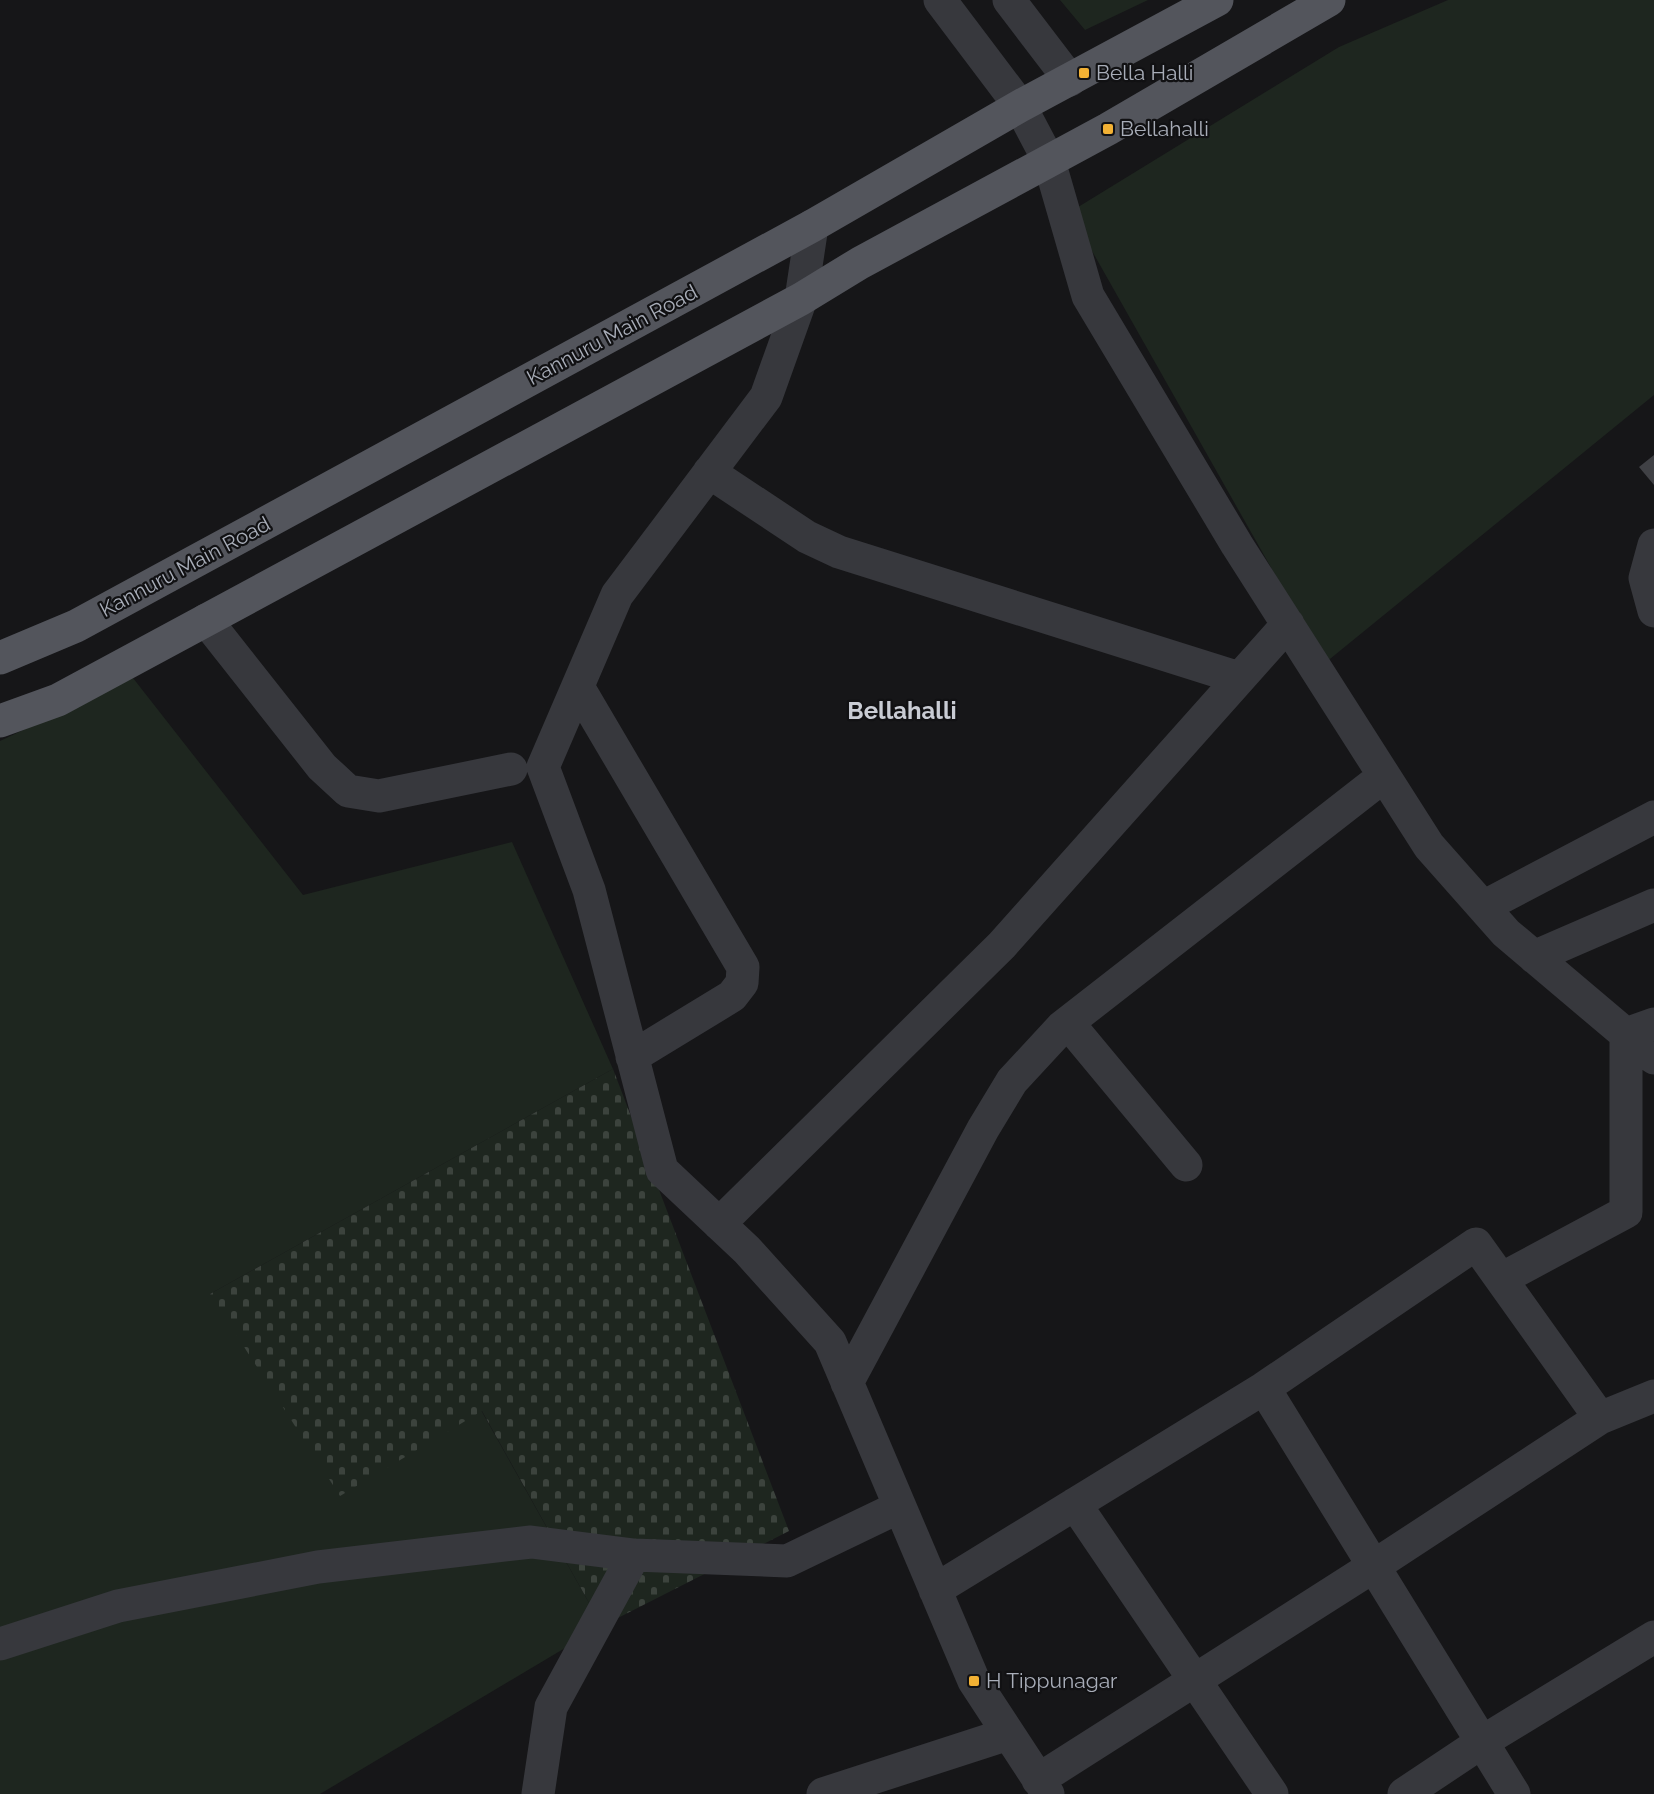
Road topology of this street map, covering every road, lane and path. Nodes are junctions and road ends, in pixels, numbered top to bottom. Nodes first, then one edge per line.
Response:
1 (940, 0) edge
2 (1009, 0) edge
3 (1217, 0) edge
4 (1329, 0) edge
5 (1070, 80) junction
6 (1020, 106) junction
7 (1049, 161) junction
8 (812, 226) junction
9 (801, 299) junction
10 (709, 472) junction
11 (1654, 545) edge
12 (1654, 611) edge
13 (206, 620) junction
14 (1288, 624) junction
15 (0, 658) edge
16 (1239, 678) junction
17 (578, 687) junction
18 (0, 721) edge
19 (511, 769) dead end
20 (1383, 776) junction
21 (1654, 817) edge
22 (1654, 905) edge
23 (1483, 907) junction
24 (1534, 957) junction
25 (1068, 1023) junction
26 (1640, 1029) edge
27 (632, 1057) junction
28 (1654, 1058) edge
29 (1186, 1165) dead end
30 (719, 1224) junction
31 (1502, 1279) junction
32 (848, 1383) junction
33 (1264, 1388) junction
34 (1654, 1396) edge
35 (1600, 1418) junction
36 (1075, 1504) junction
37 (899, 1507) junction
38 (634, 1555) junction
39 (1374, 1566) junction
40 (935, 1590) junction
41 (1654, 1637) edge
42 (0, 1644) edge
43 (1195, 1679) junction
44 (1008, 1734) junction
45 (1482, 1742) junction
46 (1043, 1787) edge
47 (538, 1794) edge
48 (824, 1794) edge
49 (1272, 1794) edge
50 (1404, 1794) edge
51 (1514, 1794) edge

1 - 6 street
2 - 5 street
3 - 5 main road, Kannuru Main Road
4 - 7 main road
5 - 6 main road, Kannuru Main Road
6 - 7 street
6 - 8 main road, Kannuru Main Road
7 - 9 main road
7 - 14 street
8 - 9 street
8 - 15 main road, Kannuru Main Road
9 - 10 street
9 - 13 main road
10 - 16 street
10 - 17 street
11 - 12 street
13 - 18 main road
13 - 19 street
14 - 16 street
14 - 20 street
16 - 30 street
17 - 27 street
17 - 27 street
20 - 23 street
20 - 25 street
21 - 23 street
22 - 24 street
23 - 24 street
24 - 26 street
25 - 29 street
25 - 32 street
26 - 28 street
26 - 31 street
27 - 30 street
30 - 32 street
31 - 33 street
31 - 35 street
32 - 37 street
33 - 36 street
33 - 39 street
34 - 35 street
35 - 39 street
36 - 40 street
36 - 43 street
37 - 38 street
37 - 40 street
38 - 42 street
38 - 47 street
39 - 43 street
39 - 45 street
40 - 44 street
41 - 45 street
43 - 46 street
43 - 49 street
44 - 46 street
44 - 48 street
45 - 50 street
45 - 51 street

